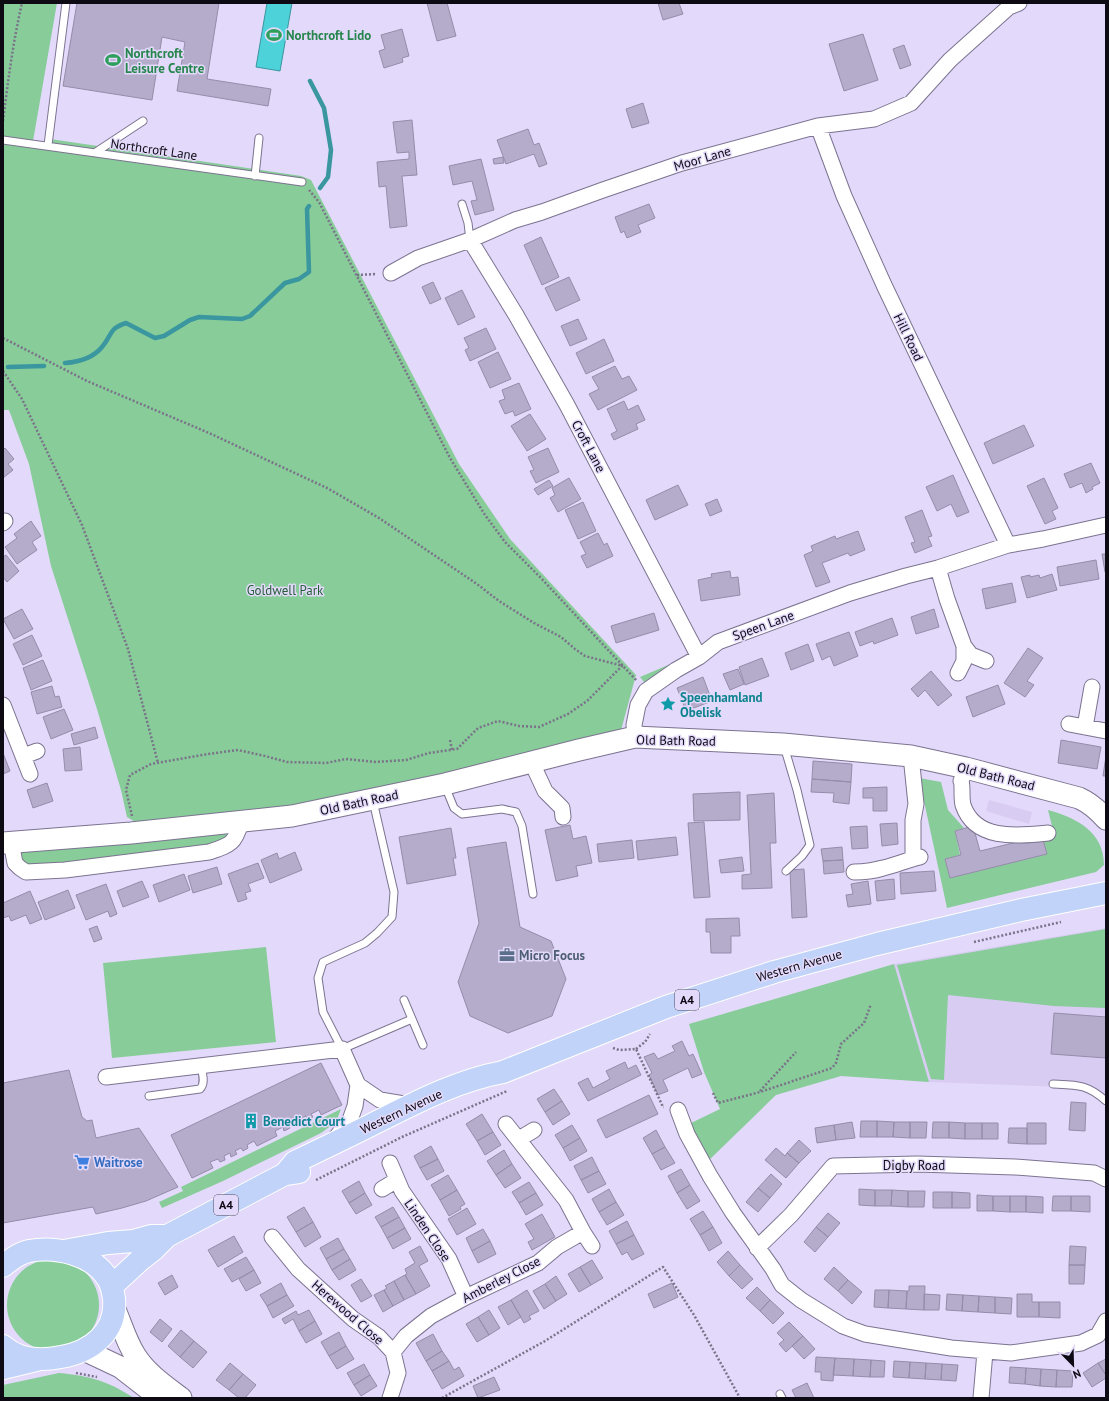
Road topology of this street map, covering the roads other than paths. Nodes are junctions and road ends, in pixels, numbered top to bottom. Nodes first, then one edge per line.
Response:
1 (66, 3) edge
2 (1019, 3) edge
3 (143, 121) dead end
4 (818, 126) junction
5 (259, 138) dead end
6 (3, 140) edge
7 (48, 145) junction
8 (96, 152) junction
9 (255, 176) junction
10 (302, 182) road end
11 (462, 204) dead end
12 (470, 240) junction
13 (391, 273) road end
14 (1106, 525) edge
15 (1008, 545) junction
16 (938, 568) junction
17 (964, 646) junction
18 (699, 657) junction
19 (986, 662) dead end
20 (958, 673) dead end
21 (1092, 687) dead end
22 (3, 705) edge
23 (1069, 724) dead end
24 (1085, 727) junction
25 (1106, 731) edge
26 (635, 737) junction
27 (783, 744) junction
28 (912, 756) junction
29 (532, 763) junction
30 (966, 768) junction
31 (30, 774) dead end
32 (445, 784) junction
33 (372, 800) junction
34 (563, 817) dead end
35 (1106, 819) edge
36 (241, 822) junction
37 (1048, 833) dead end
38 (7, 842) edge
39 (786, 871) dead end
40 (854, 872) dead end
41 (1106, 893) edge
42 (533, 894) dead end
43 (404, 1000) dead end
44 (412, 1019) junction
45 (423, 1046) dead end
46 (342, 1049) junction
47 (201, 1065) junction
48 (106, 1077) dead end
49 (506, 1081) junction
50 (1053, 1084) dead end
51 (358, 1085) junction
52 (149, 1096) dead end
53 (1106, 1101) edge
54 (410, 1105) junction
55 (678, 1110) road end
56 (506, 1124) dead end
57 (534, 1130) dead end
58 (518, 1139) junction
59 (330, 1144) junction
60 (390, 1163) dead end
61 (285, 1174) junction
62 (1106, 1179) edge
63 (397, 1180) junction
64 (382, 1189) dead end
65 (583, 1232) junction
66 (167, 1236) junction
67 (272, 1237) dead end
68 (592, 1246) dead end
69 (758, 1248) junction
70 (3, 1250) edge
71 (64, 1251) junction
72 (28, 1252) junction
73 (3, 1266) edge
74 (113, 1297) junction
75 (466, 1297) junction
76 (1106, 1322) edge
77 (3, 1346) edge
78 (84, 1350) junction
79 (393, 1352) junction
80 (986, 1352) junction
81 (41, 1359) junction
82 (3, 1368) edge
83 (160, 1398) edge
84 (181, 1398) edge
85 (390, 1398) edge
86 (981, 1398) edge

1 - 7 lane
2 - 4 street, Moor Lane
3 - 8 lane
4 - 12 street, Moor Lane
4 - 15 street, Hill Road
5 - 9 lane
6 - 7 lane, Northcroft Lane
7 - 8 lane, Northcroft Lane
8 - 9 lane, Northcroft Lane
9 - 10 lane, Northcroft Lane
11 - 12 lane
12 - 13 street, Moor Lane
12 - 18 street, Croft Lane
14 - 15 street, Speen Lane
15 - 16 street, Speen Lane
16 - 17 street
16 - 18 street, Speen Lane
17 - 19 street
17 - 20 street
18 - 26 street, Speen Lane
21 - 24 street
22 - 31 street
23 - 24 street
24 - 25 street
26 - 27 street, Old Bath Road
26 - 29 street, Old Bath Road
27 - 28 street, Old Bath Road
27 - 39 lane
28 - 30 street, Old Bath Road
28 - 40 street
29 - 32 street, Old Bath Road
29 - 34 street
30 - 35 street, Old Bath Road
30 - 37 street
32 - 33 street, Old Bath Road
32 - 42 lane
33 - 36 street, Old Bath Road
33 - 46 lane
36 - 38 street, Old Bath Road
36 - 38 street, Old Bath Road
41 - 49 main road, Western Avenue / A4
43 - 44 lane
44 - 45 lane
44 - 46 lane
46 - 47 street
46 - 51 street
47 - 48 street
47 - 52 lane
49 - 54 main road, Western Avenue / A4
49 - 61 main road, Western Avenue / A4
50 - 53 lane
51 - 54 street
51 - 59 street
54 - 59 main road, Western Avenue / A4
55 - 69 street
56 - 58 street
57 - 58 street
58 - 65 street
59 - 61 main road, Western Avenue / A4
60 - 63 street, Linden Close
61 - 66 main road, Western Avenue / A4
62 - 69 street, Digby Road
63 - 64 street
63 - 75 street, Linden Close
65 - 68 street
65 - 75 street, Amberley Close
66 - 71 main road, Western Avenue / A4
66 - 74 main road, Western Avenue / A4
67 - 79 street, Herewood Close
69 - 80 street
70 - 72 street
71 - 72 main road, A4
71 - 74 main road, A4
72 - 73 main road, A4
74 - 78 main road
74 - 84 street
75 - 79 street, Amberley Close
76 - 80 street
77 - 81 main road
78 - 81 main road
78 - 83 street
79 - 85 street, Herewood Close
80 - 86 street
81 - 82 main road

